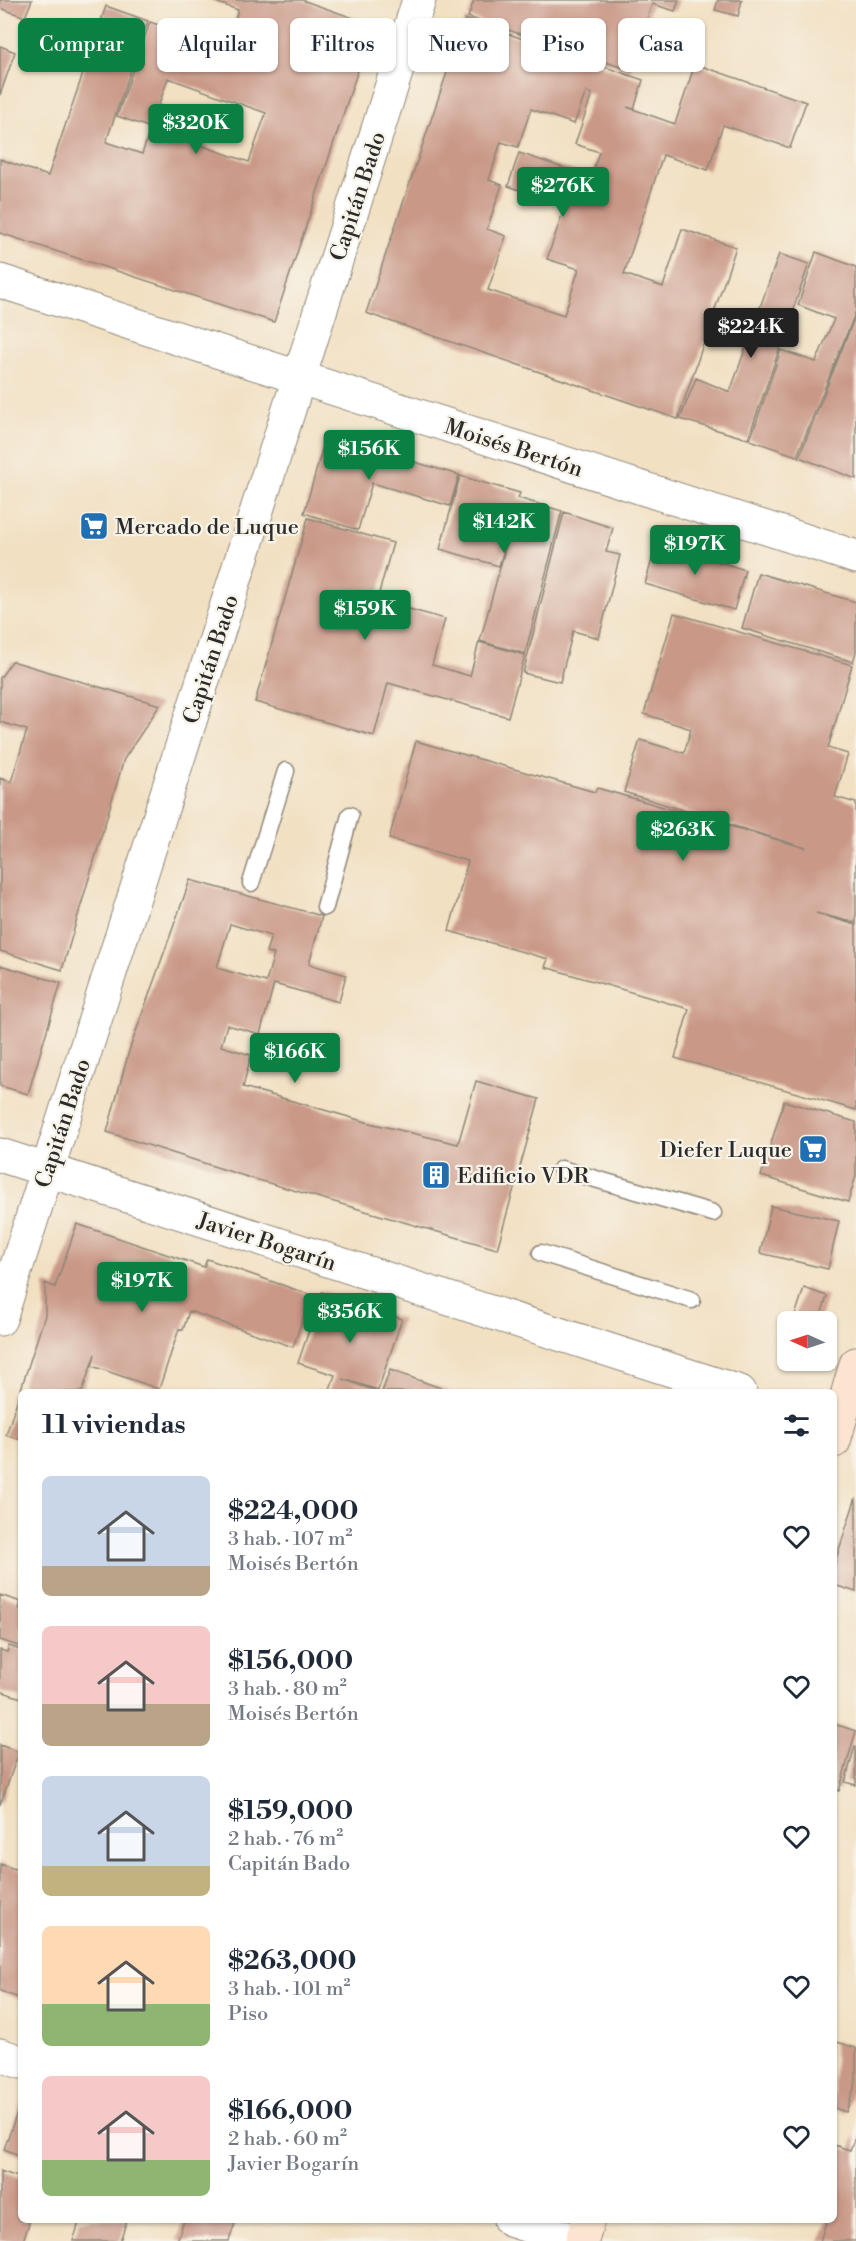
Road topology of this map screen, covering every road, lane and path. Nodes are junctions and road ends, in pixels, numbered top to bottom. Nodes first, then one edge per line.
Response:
1 (419, 0) edge
2 (0, 281) edge
3 (299, 378) junction
4 (856, 557) edge
5 (286, 771) dead end
6 (350, 815) dead end
7 (251, 883) dead end
8 (325, 907) dead end
9 (0, 1155) edge
10 (561, 1169) dead end
11 (47, 1170) junction
12 (713, 1214) dead end
13 (541, 1253) dead end
14 (692, 1300) dead end
15 (0, 1319) edge
16 (856, 1364) edge
17 (731, 1389) edge
18 (841, 1429) edge
19 (0, 2055) edge
20 (18, 2061) edge
21 (519, 2223) edge
22 (587, 2223) edge
23 (576, 2241) edge
24 (582, 2241) edge

1 - 3 street, Capitán Bado
2 - 3 street, Moisés Bertón
3 - 4 street, Moisés Bertón
3 - 11 street, Capitán Bado
5 - 7 lane
6 - 8 lane
9 - 11 street, Javier Bogarín
10 - 12 lane
11 - 15 street, Capitán Bado
11 - 17 street, Javier Bogarín
13 - 14 lane
16 - 18 street
19 - 20 street
21 - 23 street
22 - 24 street

